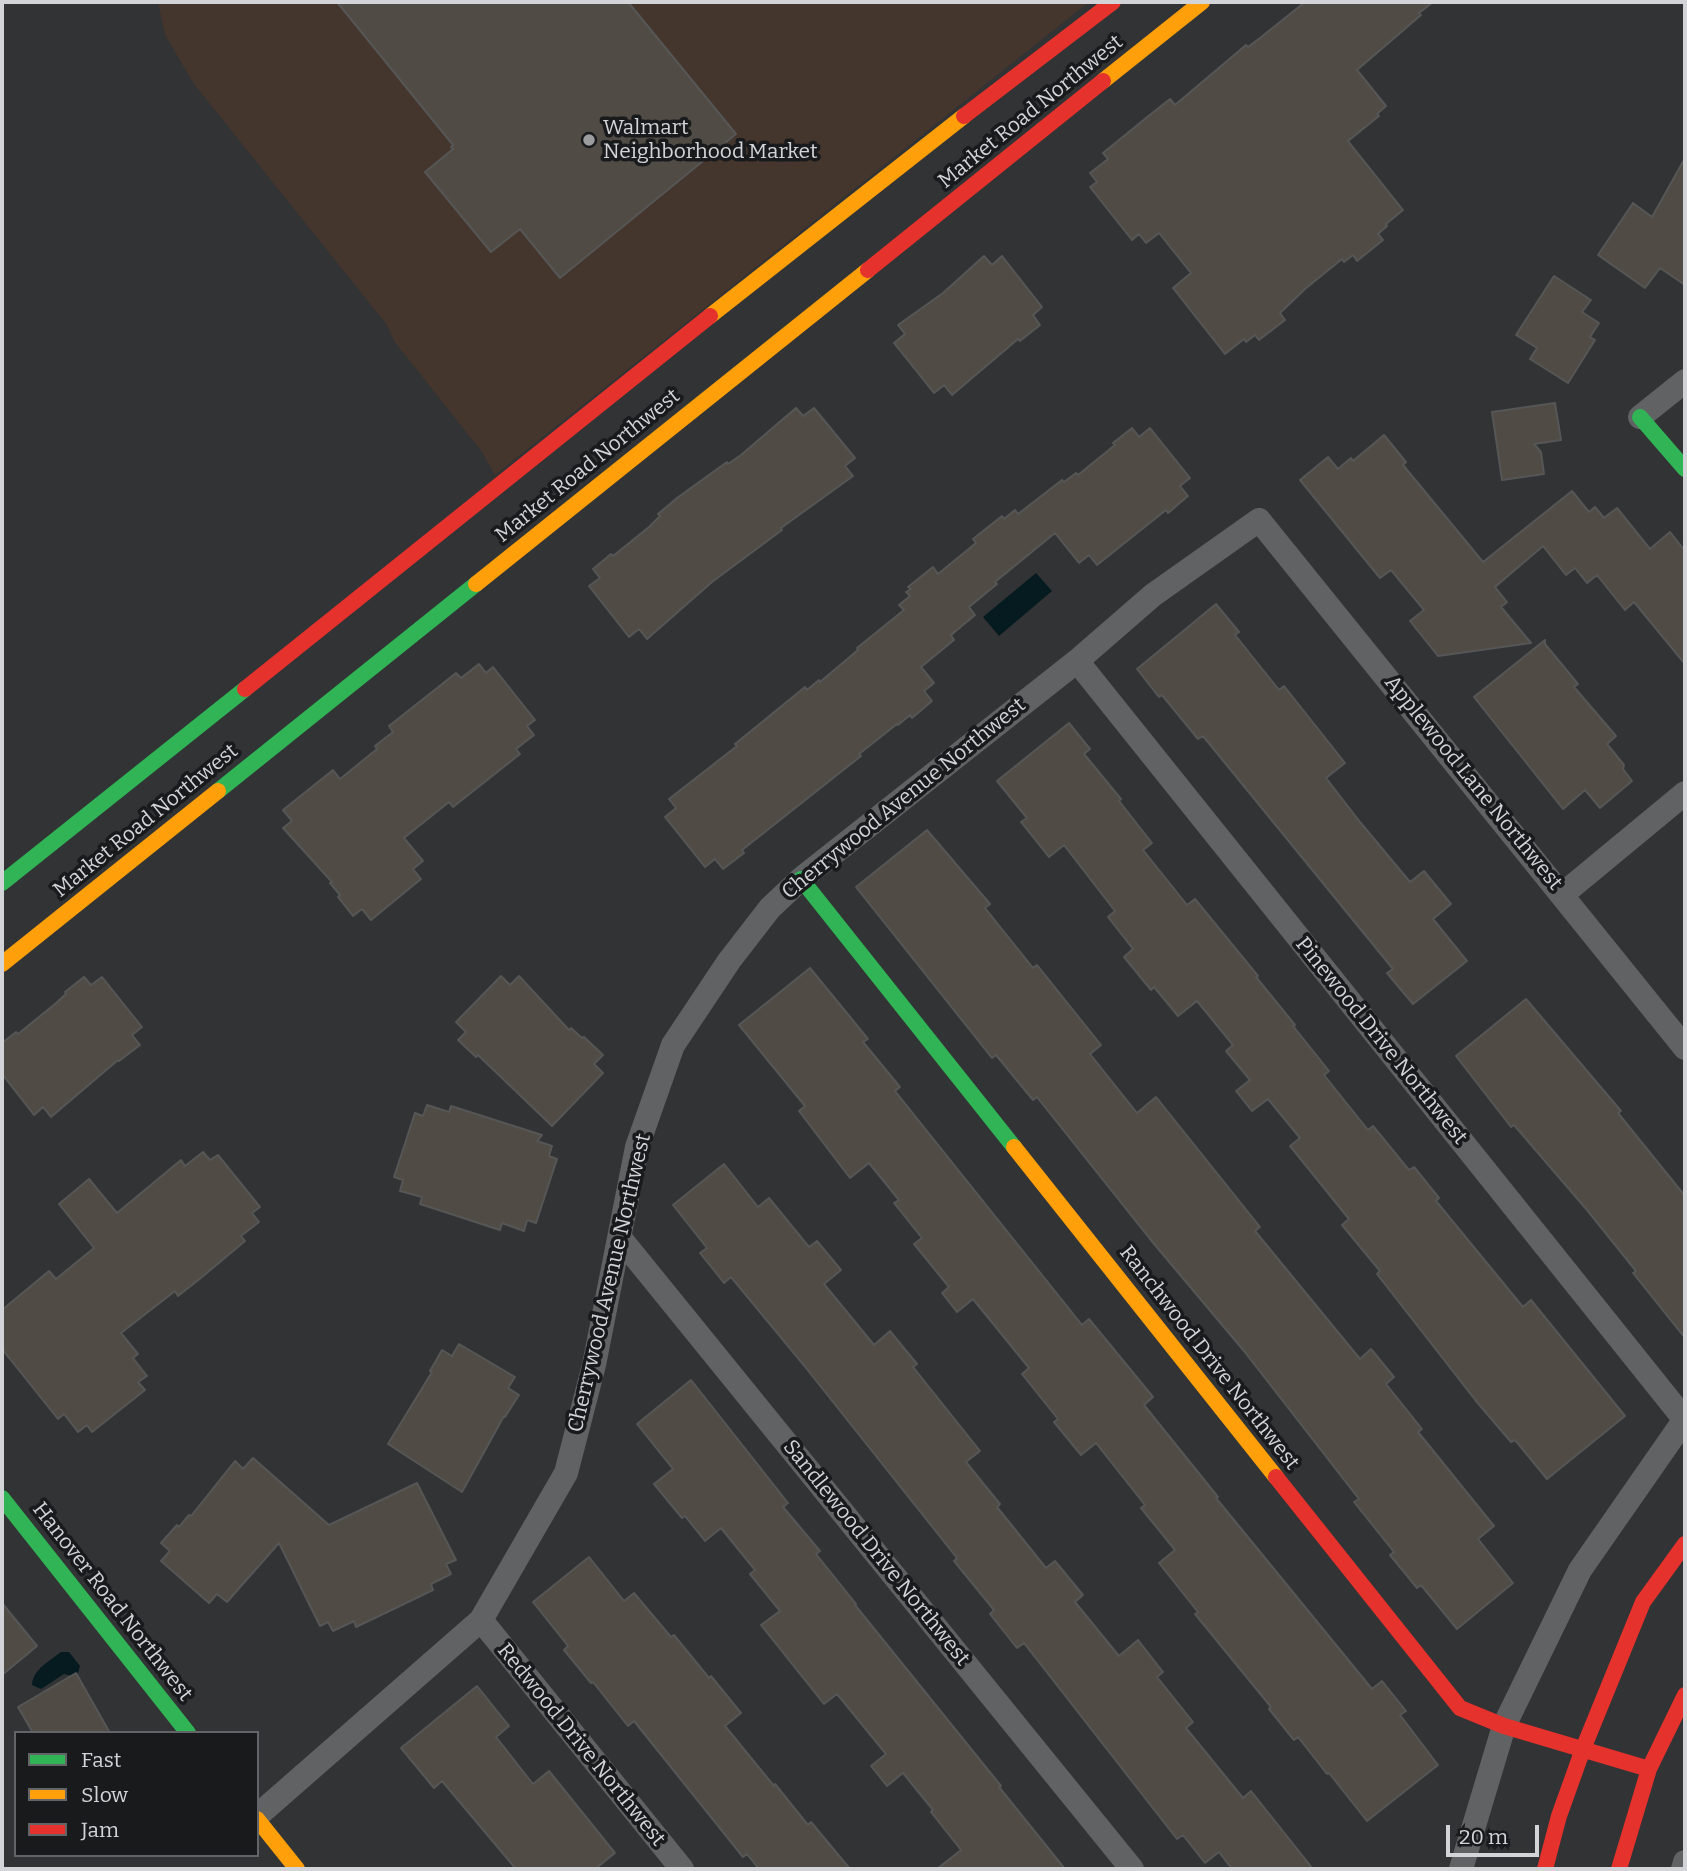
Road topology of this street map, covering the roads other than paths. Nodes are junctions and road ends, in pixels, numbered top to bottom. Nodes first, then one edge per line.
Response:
1 (1113, 2) edge
2 (1202, 2) edge
3 (1685, 381) edge
4 (1640, 417) joint
5 (1685, 469) edge
6 (1259, 520) joint
7 (1077, 661) junction
8 (1685, 793) edge
9 (801, 879) junction
10 (2, 883) edge
11 (1563, 894) junction
12 (2, 964) edge
13 (1685, 1048) edge
14 (620, 1238) junction
15 (1685, 1420) edge
16 (4, 1504) edge
17 (1685, 1544) edge
18 (481, 1620) junction
19 (1685, 1695) edge
20 (1504, 1726) junction
21 (186, 1731) edge
22 (1583, 1749) junction
23 (1649, 1769) junction
24 (259, 1815) edge
25 (259, 1820) edge
26 (1685, 1862) edge
27 (298, 1869) edge
28 (682, 1869) edge
29 (1132, 1869) edge
30 (1461, 1869) edge
31 (1545, 1869) edge
32 (1619, 1869) edge
33 (1683, 1869) edge

1 - 10 street, Market Road Northwest
2 - 12 street, Market Road Northwest
3 - 4 street
4 - 5 street
6 - 7 street, Cherrywood Avenue Northwest
6 - 11 street, Applewood Lane Northwest
7 - 9 street, Cherrywood Avenue Northwest
7 - 15 street, Pinewood Drive Northwest
8 - 11 street
9 - 14 street, Cherrywood Avenue Northwest
9 - 20 street, Ranchwood Drive Northwest
11 - 13 street, Applewood Lane Northwest
14 - 18 street, Cherrywood Avenue Northwest
14 - 29 street, Sandlewood Drive Northwest
15 - 20 street
16 - 21 street, Hanover Road Northwest
17 - 22 street
18 - 24 street, Cherrywood Avenue Northwest
18 - 28 street, Redwood Drive Northwest
19 - 23 street
20 - 22 street, Ranchwood Drive Northwest
20 - 30 street
22 - 23 street, Ranchwood Drive Northwest
22 - 31 street
23 - 32 street
25 - 27 street
26 - 33 street

